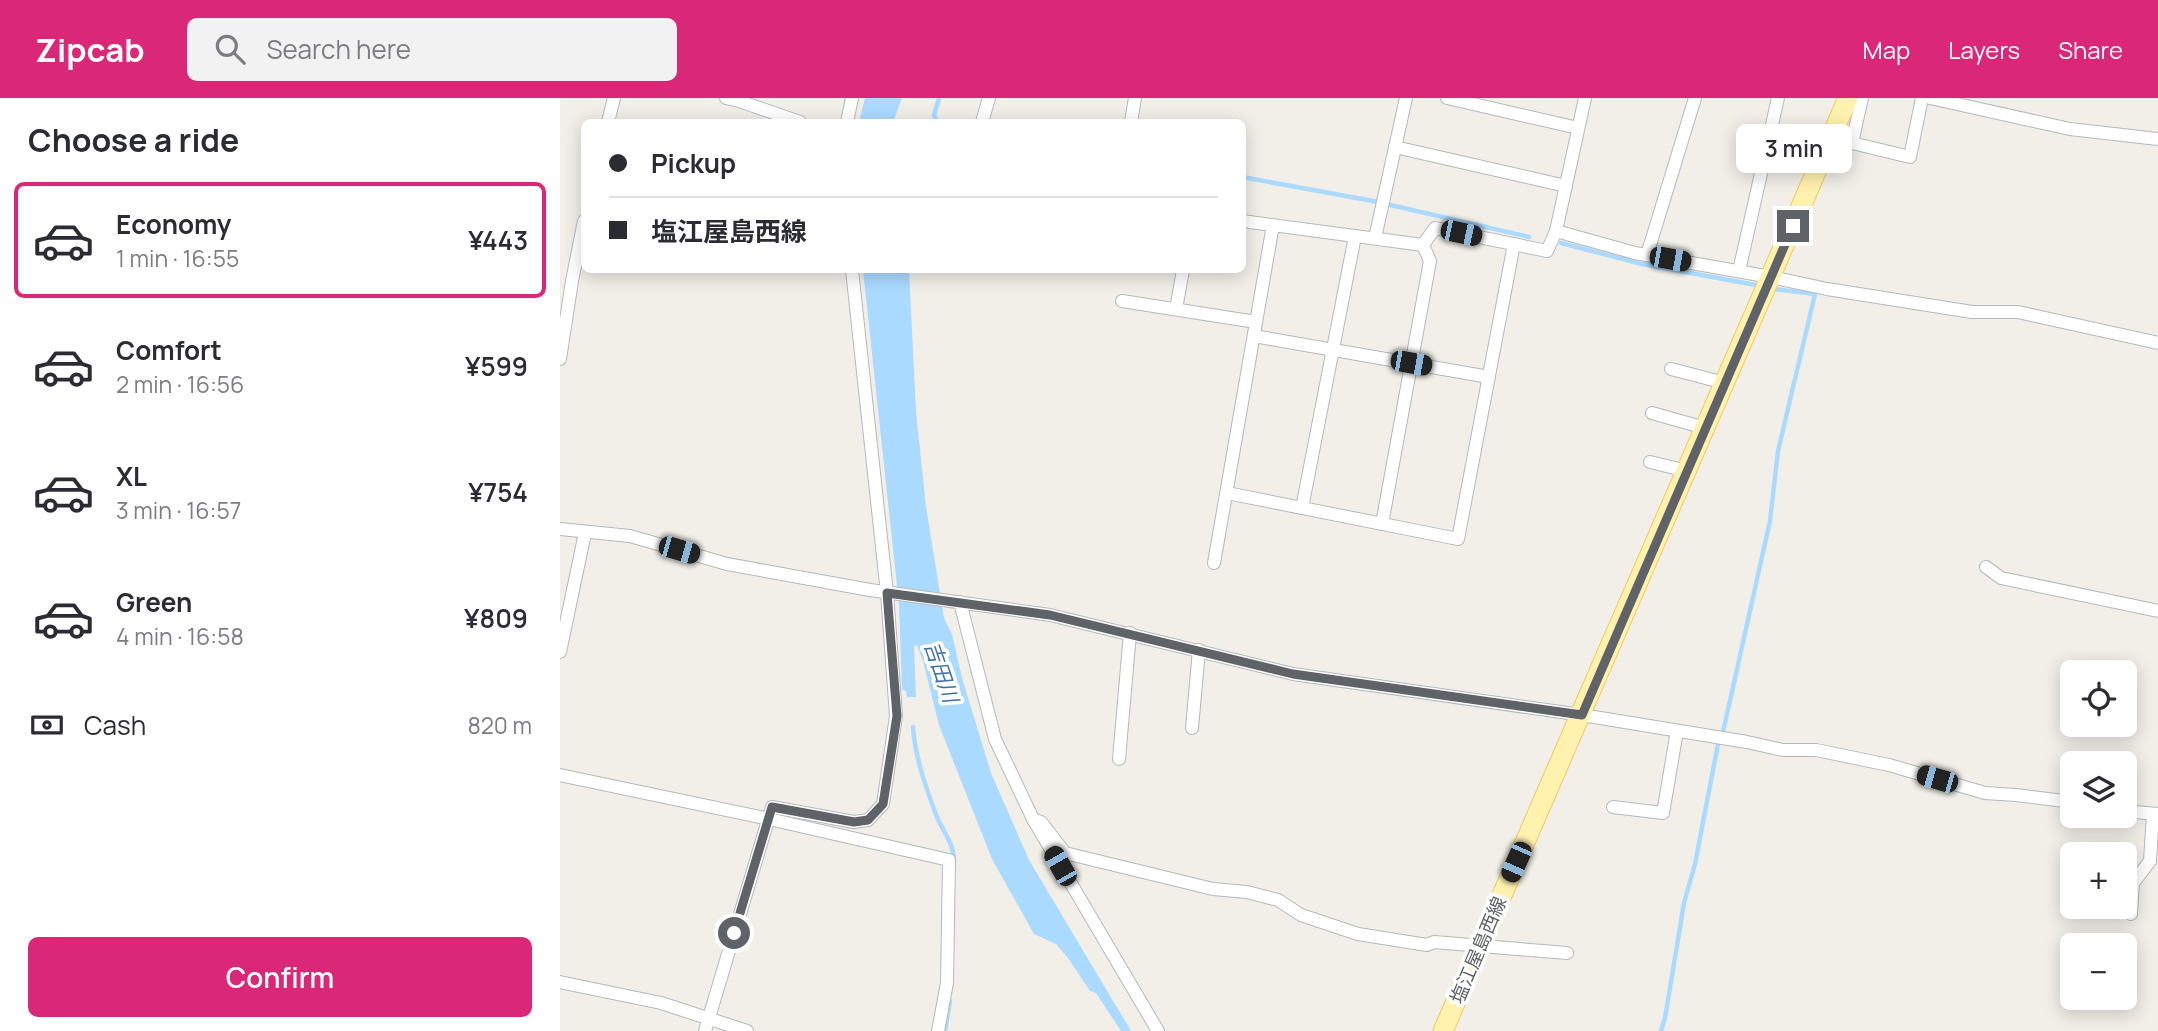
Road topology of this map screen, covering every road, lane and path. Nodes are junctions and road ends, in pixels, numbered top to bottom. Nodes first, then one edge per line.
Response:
1 (614, 98) edge
2 (726, 98) edge
3 (852, 98) edge
4 (989, 98) edge
5 (1135, 98) edge
6 (1406, 98) edge
7 (1447, 98) edge
8 (1585, 98) edge
9 (1695, 98) edge
10 (1778, 98) edge
11 (1848, 98) edge
12 (1862, 98) edge
13 (1922, 98) edge
14 (1930, 98) edge
15 (609, 119) edge
16 (791, 119) edge
17 (847, 119) edge
18 (983, 119) edge
19 (1132, 119) edge
20 (1578, 128) junction
21 (2158, 139) edge
22 (1395, 147) junction
23 (1566, 186) junction
24 (1246, 222) edge
25 (1273, 225) junction
26 (1556, 231) junction
27 (581, 236) edge
28 (1355, 236) junction
29 (1375, 238) junction
30 (1514, 244) junction
31 (1423, 245) junction
32 (1647, 255) junction
33 (1739, 271) junction
34 (852, 273) edge
35 (1182, 273) edge
36 (1768, 283) junction
37 (1122, 301) dead end
38 (1176, 309) junction
39 (1256, 322) junction
40 (1254, 336) junction
41 (2158, 343) edge
42 (1333, 351) junction
43 (560, 359) edge
44 (1411, 363) junction
45 (1671, 369) dead end
46 (1489, 377) junction
47 (1725, 383) junction
48 (1652, 413) dead end
49 (1705, 428) junction
50 (1650, 462) dead end
51 (1687, 471) junction
52 (1227, 493) junction
53 (1302, 508) junction
54 (1382, 524) junction
55 (560, 529) edge
56 (585, 533) junction
57 (1214, 563) dead end
58 (1986, 567) dead end
59 (890, 593) junction
60 (955, 601) junction
61 (2158, 611) edge
62 (1130, 633) junction
63 (1199, 650) junction
64 (560, 652) edge
65 (1582, 715) junction
66 (1192, 728) dead end
67 (1677, 731) junction
68 (1119, 759) dead end
69 (560, 775) edge
70 (2060, 800) edge
71 (1613, 807) dead end
72 (2137, 812) edge
73 (2155, 814) edge
74 (769, 819) junction
75 (1033, 819) junction
76 (2137, 878) edge
77 (1478, 947) junction
78 (1567, 953) dead end
79 (560, 982) edge
80 (706, 1025) edge
81 (747, 1031) edge
82 (938, 1031) edge
83 (1158, 1031) edge
84 (1443, 1031) edge

1 - 15 street
2 - 16 street
3 - 17 street
4 - 18 street
5 - 19 street
6 - 22 street
7 - 20 street
8 - 20 street
9 - 32 street
10 - 33 street
11 - 36 main road, 塩江屋島西線
12 - 13 street
14 - 21 street
20 - 23 street
22 - 23 street
22 - 29 street
23 - 26 street
24 - 25 street
25 - 28 street
25 - 39 street
26 - 30 street
26 - 32 street
27 - 43 street
28 - 29 street
28 - 42 street
29 - 31 street
30 - 31 street
30 - 46 street
31 - 44 street
32 - 33 street
33 - 36 street
34 - 59 street
35 - 38 street
36 - 41 street
36 - 47 main road, 塩江屋島西線
37 - 38 street
38 - 39 street
39 - 40 street
40 - 42 street
40 - 52 street
42 - 44 street
42 - 53 street
44 - 46 street
44 - 54 street
45 - 47 street
46 - 54 street
47 - 49 main road, 塩江屋島西線
48 - 49 street
49 - 51 main road, 塩江屋島西線
50 - 51 street
51 - 65 main road, 塩江屋島西線
52 - 53 street
52 - 57 street
53 - 54 street
55 - 56 street
56 - 59 street
56 - 64 street
58 - 61 street
59 - 60 street
59 - 74 street
60 - 62 street
60 - 75 street
62 - 63 street
62 - 68 street
63 - 65 street
63 - 66 street
65 - 67 street
65 - 77 main road, 塩江屋島西線
67 - 70 street
67 - 71 street
69 - 74 street
72 - 73 street
73 - 76 street
74 - 80 street
74 - 82 street
75 - 77 street
75 - 83 street
77 - 78 street
77 - 84 main road, 塩江屋島西線
79 - 80 street
80 - 81 street

